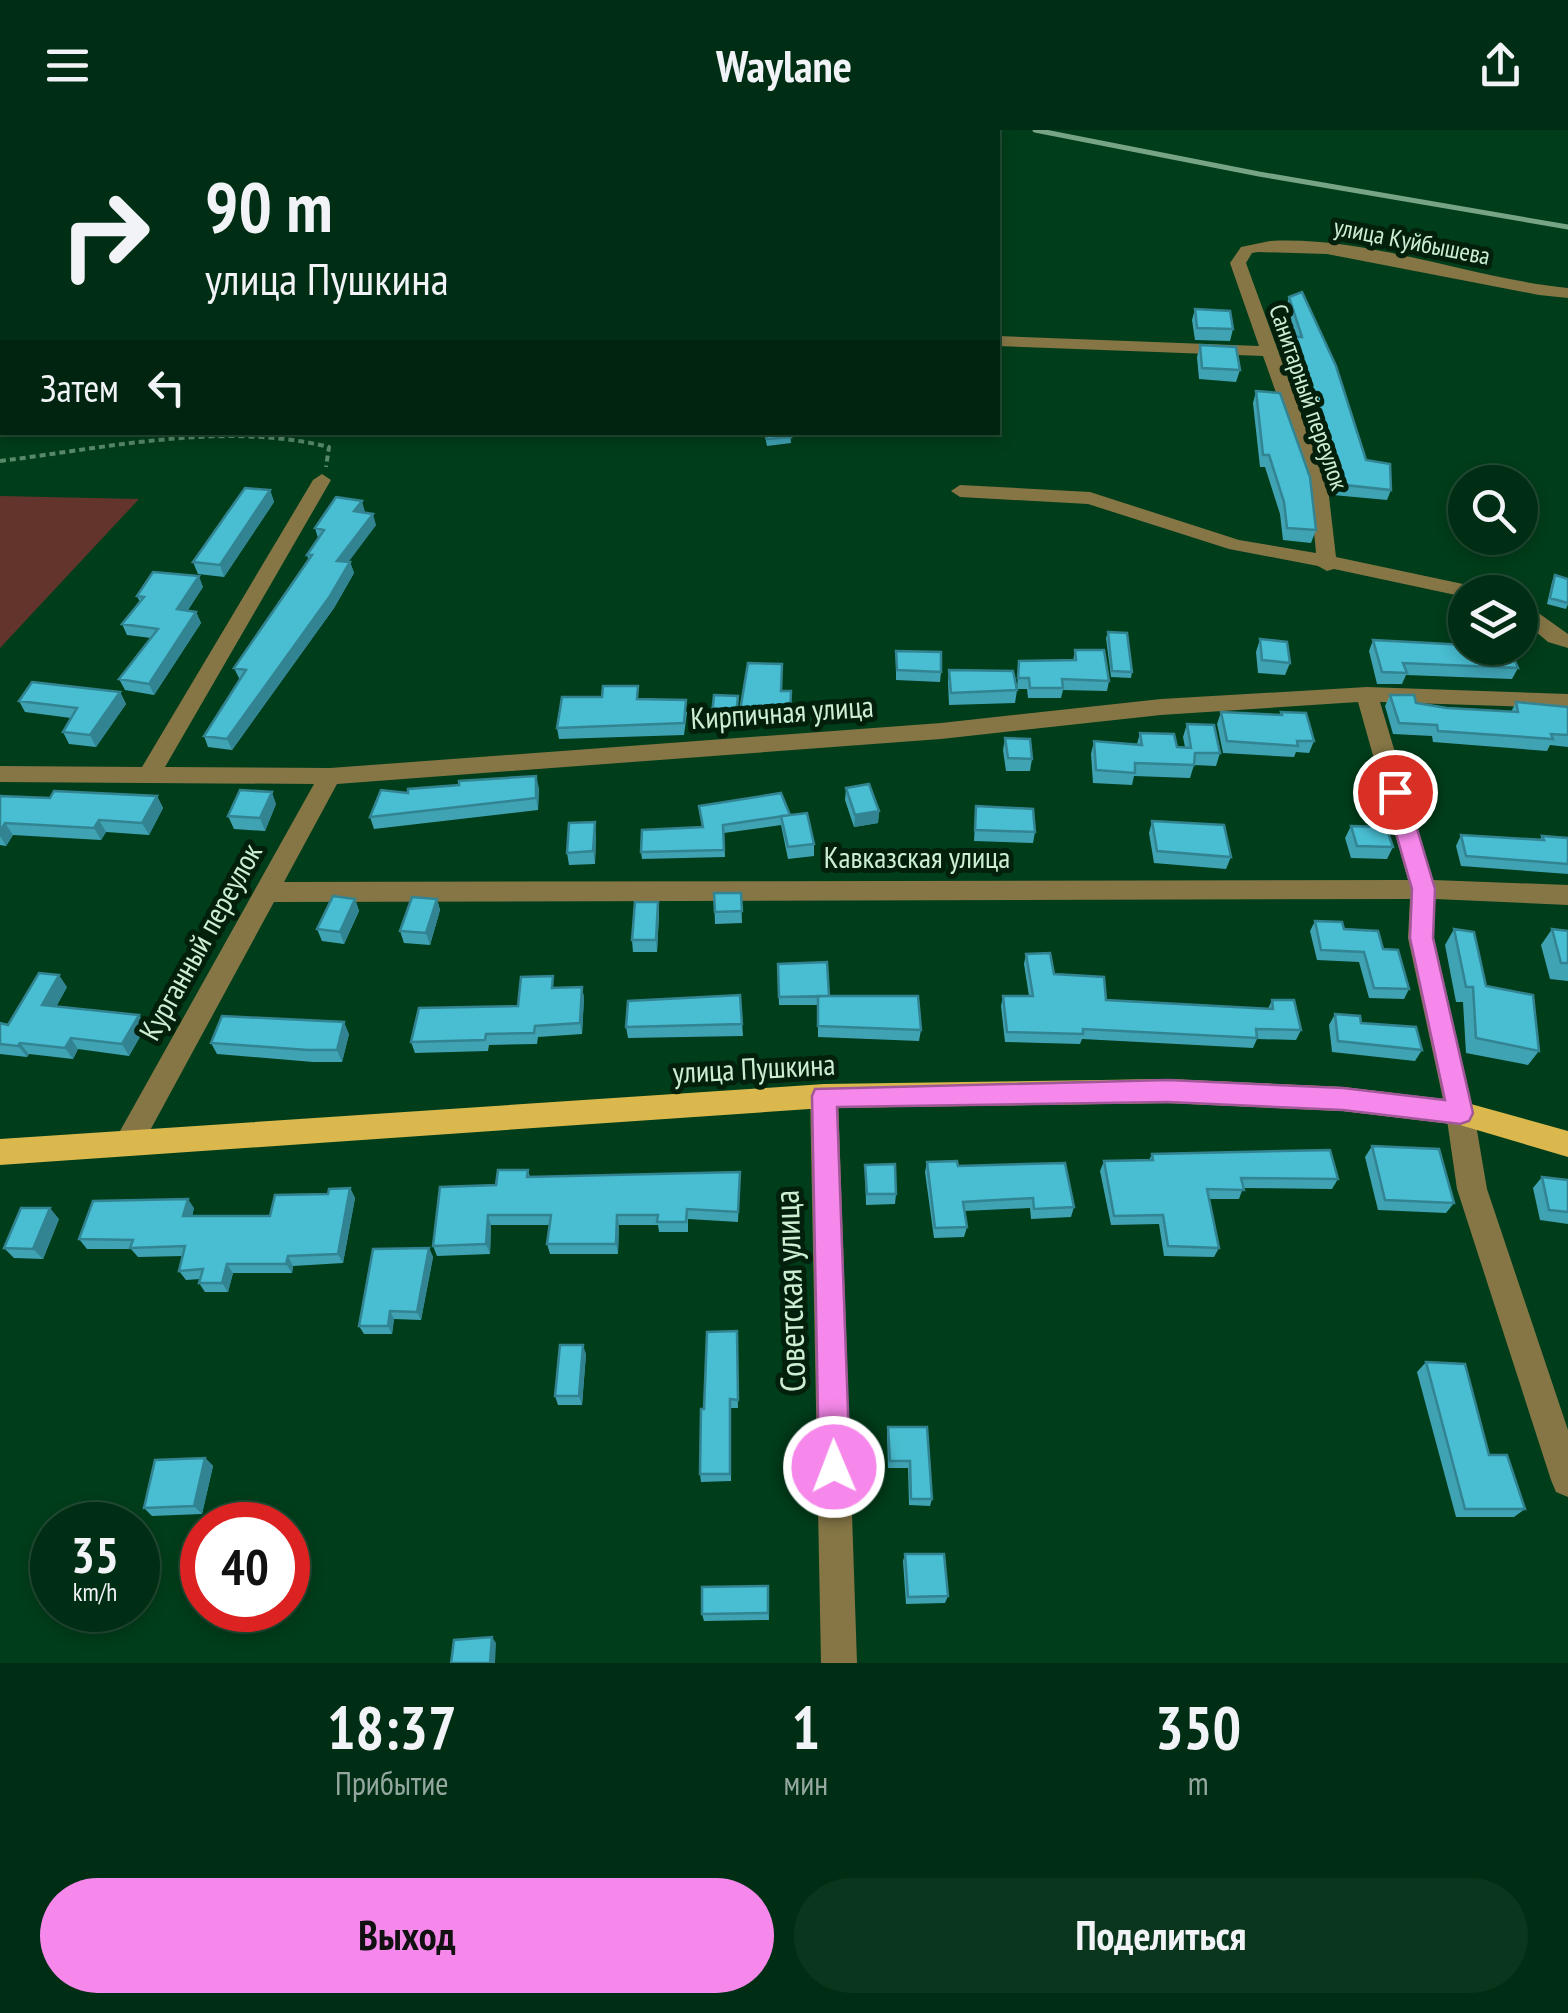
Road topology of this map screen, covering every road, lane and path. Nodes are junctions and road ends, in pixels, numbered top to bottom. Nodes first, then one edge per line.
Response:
1 (1246, 250) joint
2 (1568, 293) edge
3 (1000, 341) edge
4 (1268, 352) junction
5 (232, 435) edge
6 (234, 439) junction
7 (0, 460) edge
8 (322, 480) joint
9 (960, 491) dead end
10 (1327, 565) junction
11 (1448, 586) edge
12 (1538, 622) edge
13 (1568, 642) edge
14 (1366, 694) junction
15 (1568, 701) edge
16 (0, 774) edge
17 (149, 775) junction
18 (330, 776) junction
19 (1423, 889) junction
20 (266, 892) junction
21 (1568, 896) edge
22 (824, 1096) junction
23 (1460, 1113) junction
24 (130, 1140) junction
25 (1568, 1144) edge
26 (0, 1152) edge
27 (1568, 1480) edge
28 (839, 1663) edge

1 - 2 street, улица Куйбышева
1 - 4 street, Санитарный переулок
3 - 4 street
4 - 10 street, Санитарный переулок
5 - 6 path
6 - 7 path
6 - 8 path
8 - 17 street
9 - 10 street
10 - 11 street
12 - 13 street
14 - 15 street, Кирпичная улица
14 - 18 street, Кирпичная улица
14 - 19 street
16 - 17 street, Кирпичная улица
17 - 18 street, Кирпичная улица
18 - 20 street, Курганный переулок
19 - 20 street, Кавказская улица
19 - 21 street, Кавказская улица
19 - 23 street
20 - 24 street, Курганный переулок
22 - 23 main road, улица Пушкина
22 - 24 main road, улица Пушкина
22 - 28 street, Советская улица
23 - 25 main road, улица Пушкина
23 - 27 street
24 - 26 main road, улица Пушкина

